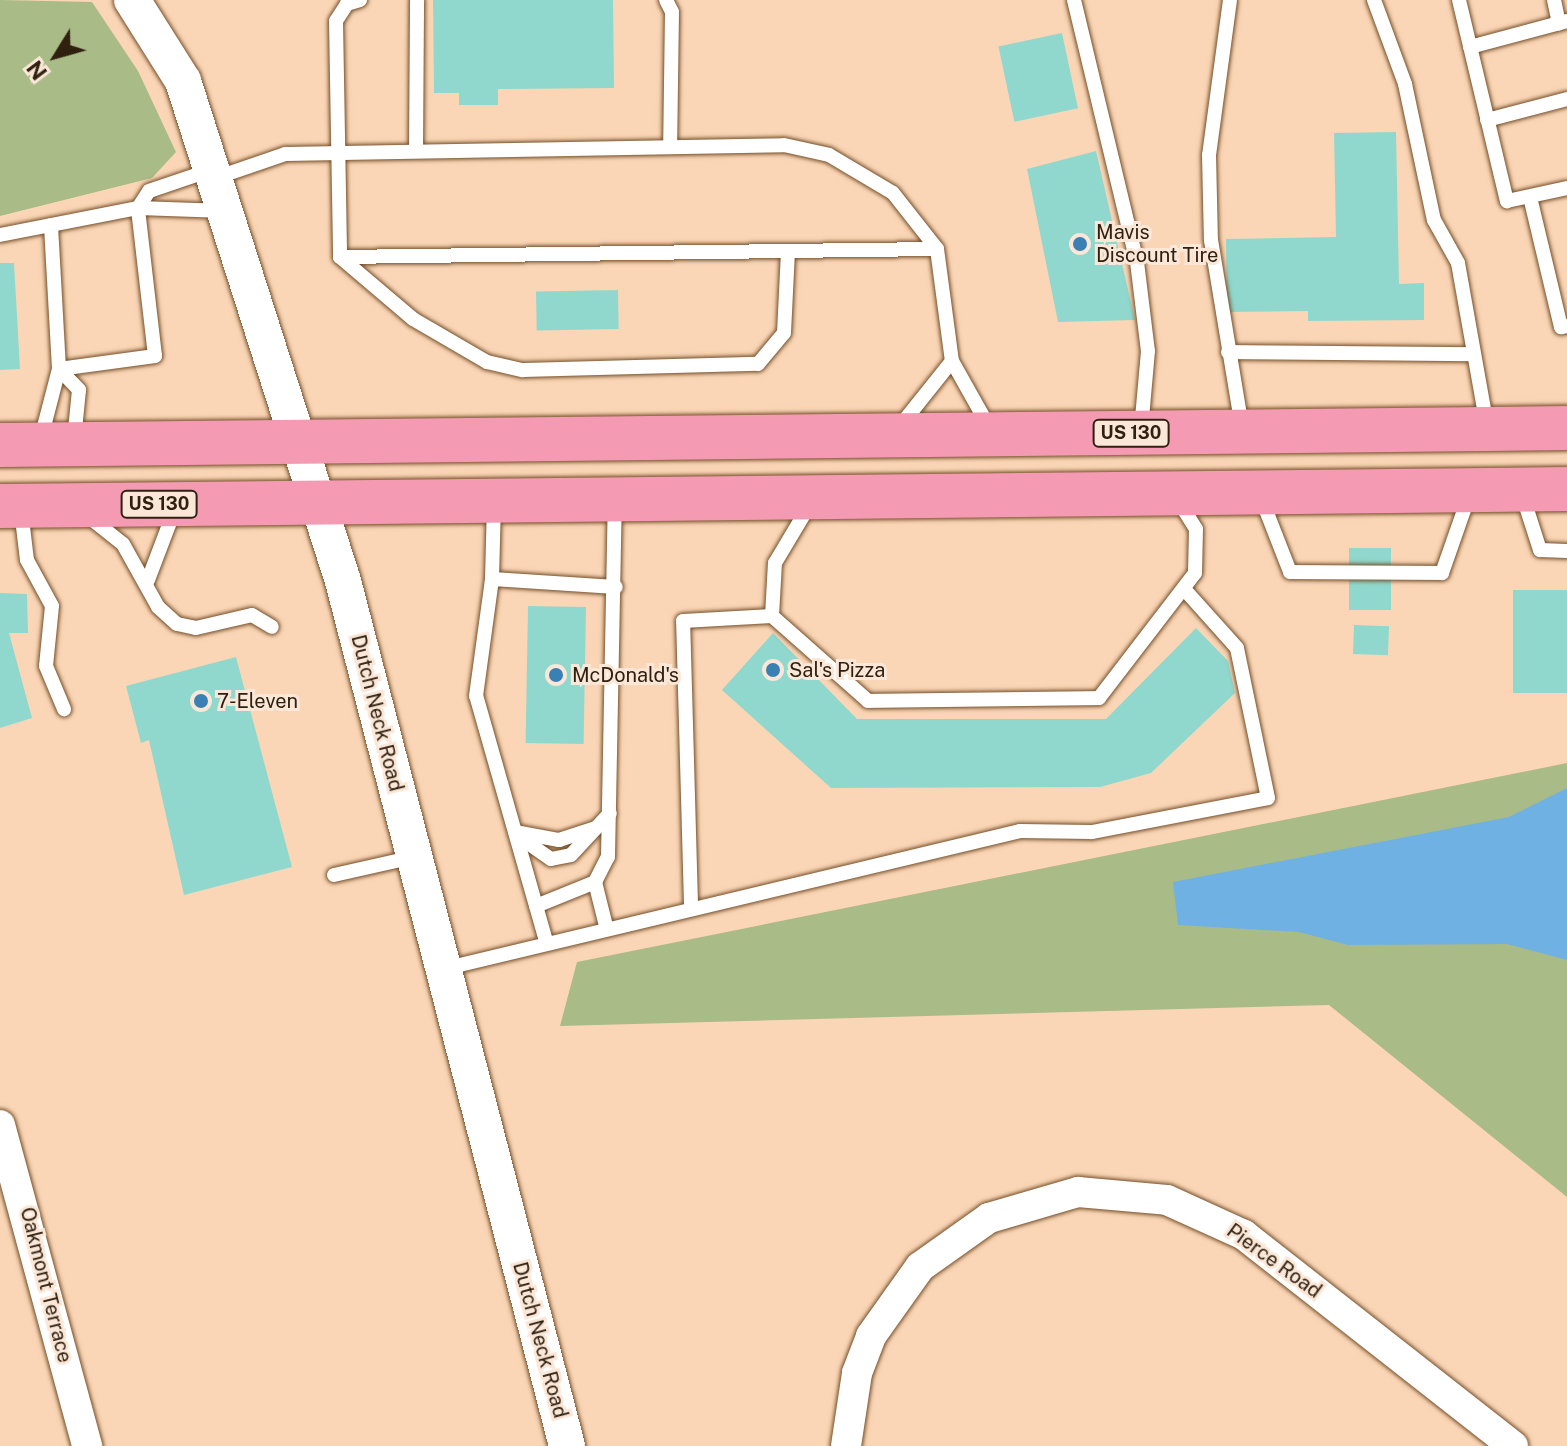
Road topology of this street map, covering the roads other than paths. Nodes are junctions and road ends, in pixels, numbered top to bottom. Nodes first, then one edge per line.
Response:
1 (132, 0) edge
2 (360, 0) edge
3 (417, 0) edge
4 (666, 0) edge
5 (1074, 0) edge
6 (1230, 0) edge
7 (1374, 0) edge
8 (1459, 0) edge
9 (1554, 0) edge
10 (1563, 22) edge
11 (1470, 47) junction
12 (1567, 99) edge
13 (1487, 120) junction
14 (670, 147) junction
15 (416, 151) junction
16 (336, 153) junction
17 (218, 186) junction
18 (1567, 188) edge
19 (1530, 197) junction
20 (138, 208) junction
21 (51, 225) junction
22 (0, 235) edge
23 (937, 249) junction
24 (788, 252) junction
25 (340, 257) junction
26 (1567, 326) edge
27 (1228, 352) junction
28 (1469, 354) junction
29 (952, 361) junction
30 (59, 369) junction
31 (1567, 428) edge
32 (1488, 429) junction
33 (1243, 432) junction
34 (1141, 433) junction
35 (993, 434) junction
36 (893, 435) junction
37 (296, 441) junction
38 (37, 446) edge
39 (1567, 489) edge
40 (1471, 490) junction
41 (1521, 490) junction
42 (1172, 492) junction
43 (1259, 492) junction
44 (818, 496) junction
45 (615, 499) junction
46 (494, 500) junction
47 (318, 502) junction
48 (178, 504) junction
49 (73, 505) junction
50 (10, 506) edge
51 (1567, 551) edge
52 (492, 579) junction
53 (148, 580) junction
54 (616, 587) junction
55 (1184, 589) junction
56 (772, 616) junction
57 (272, 627) dead end
58 (64, 709) dead end
59 (610, 813) junction
60 (515, 832) junction
61 (414, 857) junction
62 (334, 875) dead end
63 (595, 882) junction
64 (691, 904) junction
65 (536, 906) junction
66 (606, 926) junction
67 (546, 941) junction
68 (443, 969) junction
69 (0, 1125) edge
70 (87, 1446) edge
71 (567, 1446) edge
72 (846, 1446) edge
73 (1513, 1446) edge

1 - 17 street, Dutch Neck Road
2 - 16 lane
3 - 15 lane
4 - 14 lane
5 - 34 lane
6 - 27 lane
7 - 28 lane
8 - 11 lane
9 - 10 lane
10 - 11 lane
11 - 13 lane
12 - 13 lane
13 - 19 lane
14 - 15 lane
14 - 23 lane
15 - 16 lane
16 - 17 lane
16 - 25 lane
17 - 20 lane
17 - 20 lane
17 - 37 street, Dutch Neck Road
18 - 19 lane
19 - 26 lane
20 - 21 lane
20 - 30 lane
21 - 22 lane
21 - 30 lane
23 - 24 lane
23 - 29 lane
24 - 25 lane
24 - 25 lane
27 - 28 lane
27 - 33 lane
28 - 32 lane
29 - 35 lane
29 - 36 lane
30 - 38 lane
30 - 38 lane
31 - 32 highway, US 130
32 - 33 highway, US 130
33 - 34 highway, US 130
34 - 35 highway, US 130
35 - 36 highway, US 130
36 - 37 highway, US 130
37 - 38 highway, US 130
37 - 47 street, Dutch Neck Road
39 - 41 highway, US 130
40 - 41 highway, US 130
40 - 43 highway, US 130
40 - 43 lane
41 - 51 lane
42 - 43 highway, US 130
42 - 44 highway, US 130
42 - 55 lane
44 - 45 highway, US 130
44 - 56 lane
45 - 46 highway, US 130
45 - 54 lane
46 - 47 highway, US 130
46 - 52 lane
47 - 48 highway, US 130
47 - 61 street, Dutch Neck Road
48 - 49 highway, US 130
48 - 53 lane
49 - 50 highway, US 130
49 - 53 lane
50 - 58 lane
52 - 54 lane
52 - 60 lane
53 - 57 lane
54 - 59 lane
55 - 56 lane
55 - 64 lane
56 - 64 lane
59 - 60 lane
59 - 63 lane
60 - 65 lane
61 - 62 lane
61 - 68 street, Dutch Neck Road
63 - 65 lane
63 - 66 lane
64 - 66 lane
65 - 67 lane
66 - 67 lane
67 - 68 lane
68 - 71 street, Dutch Neck Road
69 - 70 street, Oakmont Terrace
72 - 73 street, Pierce Road

